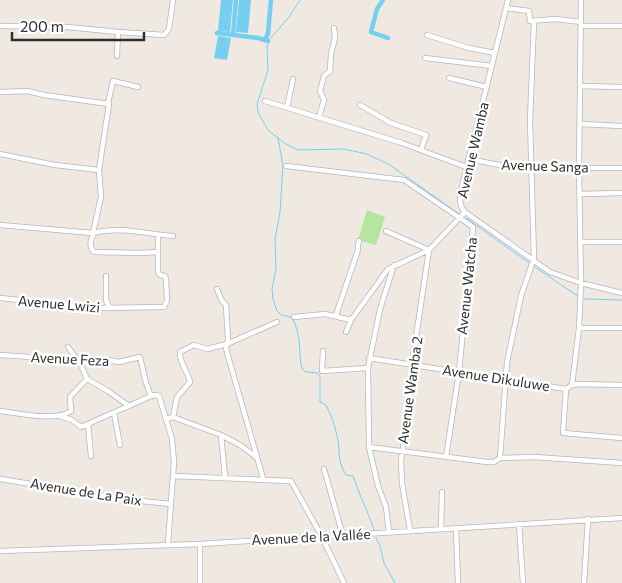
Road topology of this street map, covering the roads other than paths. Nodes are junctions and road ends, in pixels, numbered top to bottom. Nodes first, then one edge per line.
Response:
1 (173, 0) edge
2 (508, 0) edge
3 (581, 0) edge
4 (506, 8) junction
5 (534, 21) junction
6 (581, 23) junction
7 (0, 26) edge
8 (622, 26) edge
9 (334, 28) dead end
10 (118, 32) junction
11 (427, 35) dead end
12 (495, 53) junction
13 (117, 56) dead end
14 (425, 58) dead end
15 (492, 66) junction
16 (449, 78) dead end
17 (293, 79) dead end
18 (580, 86) junction
19 (622, 86) edge
20 (138, 87) dead end
21 (487, 87) junction
22 (0, 92) edge
23 (265, 101) dead end
24 (108, 103) junction
25 (360, 105) dead end
26 (287, 108) junction
27 (319, 117) junction
28 (580, 124) junction
29 (622, 126) edge
30 (421, 150) junction
31 (0, 154) edge
32 (468, 159) junction
33 (286, 166) dead end
34 (466, 167) junction
35 (531, 168) junction
36 (579, 168) junction
37 (622, 168) edge
38 (99, 170) junction
39 (622, 193) edge
40 (581, 194) junction
41 (465, 212) junction
42 (459, 218) junction
43 (0, 225) edge
44 (386, 231) dead end
45 (94, 232) junction
46 (158, 235) junction
47 (173, 236) dead end
48 (359, 241) dead end
49 (581, 242) junction
50 (622, 242) edge
51 (429, 250) junction
52 (157, 252) junction
53 (532, 264) junction
54 (394, 265) junction
55 (106, 276) dead end
56 (581, 283) junction
57 (217, 289) dead end
58 (622, 293) edge
59 (0, 298) edge
60 (110, 308) junction
61 (336, 315) junction
62 (294, 316) dead end
63 (351, 320) junction
64 (277, 322) dead end
65 (579, 328) junction
66 (622, 328) edge
67 (346, 332) dead end
68 (227, 344) junction
69 (68, 347) dead end
70 (324, 350) dead end
71 (0, 355) edge
72 (370, 358) junction
73 (77, 360) junction
74 (412, 364) junction
75 (368, 368) junction
76 (459, 372) junction
77 (87, 379) junction
78 (505, 379) junction
79 (572, 385) junction
80 (622, 385) edge
81 (566, 389) junction
82 (151, 396) junction
83 (129, 406) junction
84 (0, 411) edge
85 (114, 413) junction
86 (60, 416) junction
87 (173, 417) junction
88 (166, 419) junction
89 (88, 424) junction
90 (221, 436) junction
91 (622, 438) edge
92 (120, 444) dead end
93 (369, 447) junction
94 (402, 451) junction
95 (91, 456) dead end
96 (446, 457) junction
97 (257, 458) junction
98 (500, 458) junction
99 (622, 463) edge
100 (324, 469) dead end
101 (174, 476) junction
102 (225, 477) junction
103 (263, 478) junction
104 (0, 479) edge
105 (442, 492) dead end
106 (172, 504) junction
107 (622, 518) edge
108 (588, 519) junction
109 (520, 524) junction
110 (456, 528) junction
111 (441, 529) junction
112 (410, 530) junction
113 (389, 532) junction
114 (343, 536) junction
115 (322, 537) junction
116 (168, 544) junction
117 (200, 544) junction
118 (0, 551) edge
119 (200, 583) edge
120 (344, 583) edge
121 (458, 583) edge
122 (523, 583) edge
123 (584, 583) edge

1 - 10 street
2 - 4 street, Avenue Wamba
3 - 6 street
4 - 5 street
4 - 12 street, Avenue Wamba
5 - 6 street
5 - 35 street
6 - 8 street
6 - 18 street
7 - 10 street
9 - 27 street
10 - 13 street
11 - 12 street
12 - 15 street, Avenue Wamba
14 - 15 street
15 - 21 street, Avenue Wamba
16 - 21 street
17 - 26 street
18 - 19 street
18 - 28 street
20 - 24 street
21 - 32 street, Avenue Wamba
22 - 24 street
23 - 26 street
24 - 38 street
25 - 30 street
26 - 27 street
27 - 30 street
28 - 29 street
28 - 36 street
30 - 34 street
31 - 38 street
32 - 34 street, Avenue Wamba
32 - 35 street, Avenue Sanga
33 - 42 street, Avenue Watcha
34 - 41 street, Avenue Wamba
35 - 36 street, Avenue Sanga
35 - 53 street
36 - 37 street, Avenue Sanga
36 - 40 street
38 - 45 street
39 - 40 street
40 - 49 street
41 - 42 street
41 - 53 street, Avenue Wamba
42 - 51 street
42 - 76 street, Avenue Watcha
43 - 45 street
44 - 51 street
45 - 46 street
45 - 52 street
46 - 47 street
46 - 52 street
48 - 61 street
49 - 50 street
49 - 56 street
51 - 54 street
51 - 74 street, Avenue Wamba 2
52 - 60 street, Avenue Lwizi
53 - 56 street, Avenue Wamba
53 - 78 street
54 - 63 street
54 - 72 street
55 - 60 street
56 - 58 street, Avenue Wamba
56 - 65 street
57 - 68 street
59 - 60 street, Avenue Lwizi
61 - 62 street
61 - 63 street
63 - 67 street
64 - 68 street
65 - 66 street
65 - 79 street
68 - 87 street
68 - 97 street
69 - 73 street
70 - 75 street
71 - 73 street, Avenue Feza
72 - 74 street, Avenue Dikuluwe
72 - 75 street
73 - 77 street
73 - 82 street, Avenue Feza
74 - 76 street, Avenue Dikuluwe
74 - 94 street, Avenue Wamba 2
75 - 93 street
76 - 78 street, Avenue Dikuluwe
76 - 96 street, Avenue Watcha
77 - 83 street
77 - 86 street
78 - 81 street, Avenue Dikuluwe
78 - 98 street
79 - 80 street
79 - 81 street, Avenue Dikuluwe
81 - 91 street
82 - 83 street
82 - 88 street
83 - 85 street
84 - 86 street
85 - 89 street
85 - 92 street
86 - 89 street
87 - 88 street
87 - 90 street
88 - 101 street
89 - 95 street
90 - 97 street
90 - 102 street
93 - 94 street
93 - 113 street
94 - 96 street
94 - 112 street, Avenue Wamba 2
96 - 98 street
97 - 103 street
98 - 99 street
100 - 114 street
101 - 102 street
101 - 106 street
102 - 103 street
103 - 115 street
104 - 106 street, Avenue de La Paix
105 - 111 street
106 - 116 street
107 - 108 street, Avenue de la Vallée
108 - 109 street, Avenue de la Vallée
108 - 123 street
109 - 110 street, Avenue de la Vallée
109 - 122 street
110 - 111 street, Avenue de la Vallée
110 - 121 street
111 - 112 street, Avenue de la Vallée
112 - 113 street, Avenue de la Vallée
113 - 114 street, Avenue de la Vallée
114 - 115 street, Avenue de la Vallée
115 - 117 street, Avenue de la Vallée
115 - 120 street
116 - 117 street, Avenue de la Vallée
116 - 118 street, Avenue de la Vallée
117 - 119 street

